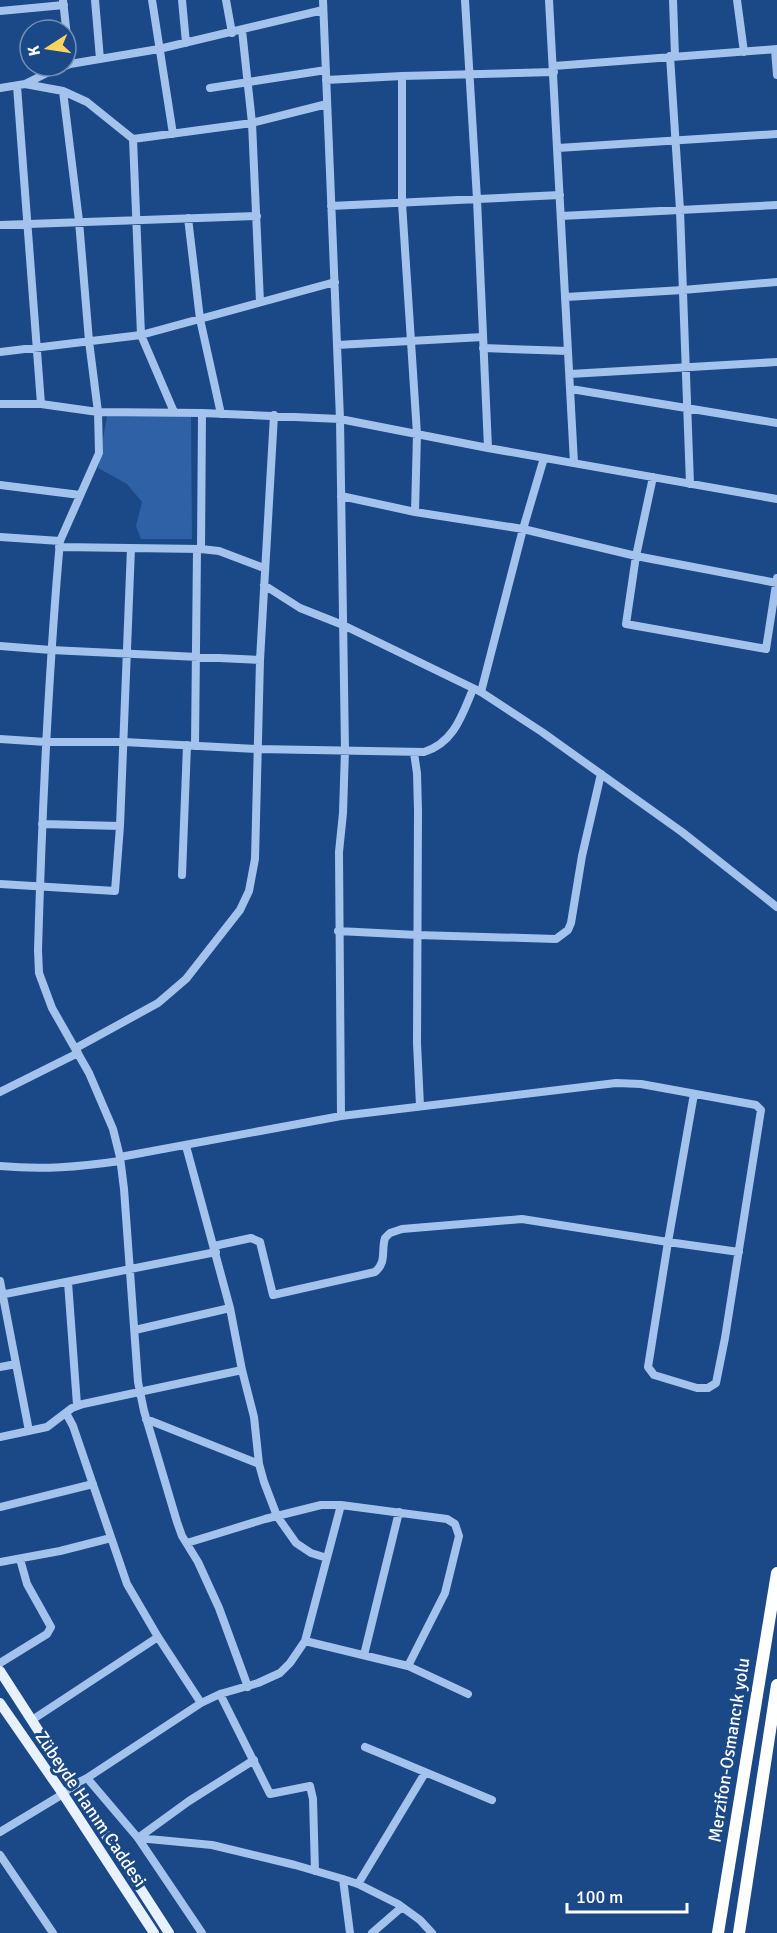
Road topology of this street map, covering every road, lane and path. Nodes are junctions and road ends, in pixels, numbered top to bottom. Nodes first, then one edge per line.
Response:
1 (15, 0) edge
2 (95, 0) edge
3 (152, 0) edge
4 (182, 0) edge
5 (226, 0) edge
6 (323, 0) edge
7 (465, 0) edge
8 (549, 0) edge
9 (672, 0) edge
10 (737, 0) edge
11 (63, 2) edge
12 (16, 10) junction
13 (323, 10) junction
14 (0, 11) edge
15 (65, 18) edge
16 (242, 30) junction
17 (232, 33) junction
18 (186, 43) junction
19 (159, 49) junction
20 (776, 50) edge
21 (744, 52) junction
22 (673, 56) junction
23 (100, 59) junction
24 (78, 63) edge
25 (554, 69) junction
26 (326, 70) junction
27 (469, 73) junction
28 (777, 75) edge
29 (402, 76) junction
30 (36, 78) edge
31 (326, 80) junction
32 (248, 82) junction
33 (21, 85) junction
34 (0, 88) edge
35 (210, 88) dead end
36 (63, 91) junction
37 (327, 105) junction
38 (252, 123) junction
39 (173, 134) junction
40 (777, 134) edge
41 (133, 139) junction
42 (676, 141) junction
43 (558, 148) junction
44 (560, 195) junction
45 (477, 199) junction
46 (402, 202) junction
47 (777, 205) edge
48 (332, 206) junction
49 (680, 210) junction
50 (256, 216) junction
51 (561, 216) junction
52 (188, 218) junction
53 (136, 219) junction
54 (79, 221) junction
55 (28, 223) junction
56 (0, 225) edge
57 (335, 282) junction
58 (777, 282) edge
59 (683, 290) junction
60 (566, 297) junction
61 (260, 302) junction
62 (200, 319) junction
63 (141, 335) junction
64 (483, 337) junction
65 (411, 340) junction
66 (89, 341) junction
67 (337, 345) junction
68 (38, 347) junction
69 (483, 348) junction
70 (568, 351) junction
71 (0, 352) edge
72 (777, 362) edge
73 (687, 367) junction
74 (570, 374) junction
75 (571, 389) junction
76 (0, 404) edge
77 (41, 404) junction
78 (688, 409) junction
79 (98, 412) junction
80 (174, 412) junction
81 (202, 413) junction
82 (221, 414) junction
83 (274, 415) junction
84 (340, 419) junction
85 (777, 423) edge
86 (417, 434) junction
87 (488, 448) junction
88 (544, 458) junction
89 (573, 463) junction
90 (653, 477) junction
91 (690, 484) junction
92 (0, 485) edge
93 (80, 495) junction
94 (341, 496) junction
95 (777, 499) edge
96 (415, 512) junction
97 (523, 529) junction
98 (0, 537) edge
99 (60, 544) junction
100 (131, 548) junction
101 (199, 549) junction
102 (636, 556) junction
103 (264, 568) junction
104 (777, 581) edge
105 (264, 585) junction
106 (343, 625) junction
107 (0, 646) edge
108 (51, 650) junction
109 (128, 654) junction
110 (195, 657) junction
111 (260, 660) junction
112 (477, 690) junction
113 (0, 739) edge
114 (46, 742) junction
115 (124, 742) junction
116 (191, 745) junction
117 (257, 749) junction
118 (345, 750) junction
119 (414, 753) junction
120 (601, 774) junction
121 (42, 825) junction
122 (120, 826) junction
123 (182, 875) dead end
124 (0, 884) edge
125 (40, 886) junction
126 (777, 908) edge
127 (338, 931) junction
128 (417, 935) junction
129 (77, 1051) junction
130 (0, 1092) edge
131 (694, 1094) junction
132 (420, 1106) junction
133 (341, 1116) junction
134 (186, 1146) junction
135 (120, 1159) junction
136 (0, 1166) edge
137 (668, 1242) junction
138 (215, 1249) junction
139 (739, 1252) junction
140 (130, 1270) junction
141 (0, 1281) edge
142 (68, 1282) junction
143 (1, 1295) edge
144 (230, 1308) junction
145 (135, 1330) junction
146 (16, 1364) junction
147 (0, 1367) edge
148 (242, 1370) junction
149 (139, 1392) junction
150 (77, 1405) junction
151 (66, 1413) junction
152 (146, 1419) junction
153 (29, 1431) junction
154 (0, 1437) edge
155 (259, 1464) junction
156 (93, 1485) junction
157 (341, 1505) junction
158 (0, 1507) edge
159 (399, 1512) junction
160 (277, 1516) junction
161 (111, 1538) junction
162 (187, 1543) junction
163 (327, 1558) junction
164 (20, 1559) junction
165 (0, 1562) edge
166 (777, 1572) edge
167 (158, 1637) junction
168 (305, 1641) junction
169 (363, 1655) junction
170 (0, 1663) edge
171 (408, 1666) junction
172 (0, 1671) edge
173 (777, 1685) edge
174 (248, 1687) junction
175 (220, 1694) junction
176 (468, 1694) dead end
177 (0, 1703) edge
178 (201, 1703) junction
179 (32, 1720) junction
180 (365, 1747) dead end
181 (254, 1760) junction
182 (425, 1773) junction
183 (87, 1778) junction
184 (73, 1785) junction
185 (63, 1794) junction
186 (492, 1800) dead end
187 (0, 1832) edge
188 (138, 1838) junction
189 (0, 1855) edge
190 (315, 1871) junction
191 (343, 1879) junction
192 (358, 1884) junction
193 (402, 1907) junction
194 (742, 1914) junction
195 (721, 1916) junction
196 (53, 1933) edge
197 (154, 1933) edge
198 (169, 1933) edge
199 (201, 1933) edge
200 (350, 1933) edge
201 (372, 1933) edge
202 (432, 1933) edge
203 (712, 1933) edge
204 (718, 1933) edge
205 (738, 1933) edge
206 (745, 1933) edge

1 - 12 street
2 - 23 street
3 - 19 street
4 - 18 street
5 - 17 street
6 - 13 street
7 - 27 street
8 - 25 street
9 - 22 street
10 - 21 street
11 - 12 street
11 - 15 street
12 - 14 street
13 - 16 street
13 - 26 street
16 - 17 street
16 - 32 street
17 - 18 street
18 - 19 street
19 - 23 street
19 - 39 street
20 - 21 street
20 - 28 street
21 - 22 street
22 - 25 street
22 - 42 street
23 - 24 street
25 - 27 street
25 - 43 street
26 - 31 street
26 - 32 street
27 - 29 street
27 - 45 street
29 - 31 street
29 - 46 street
30 - 33 street
31 - 37 street
32 - 35 street
32 - 38 street
33 - 34 street
33 - 36 street
33 - 55 street
36 - 41 street
36 - 54 street
37 - 38 street
37 - 48 street
38 - 39 street
38 - 50 street
39 - 41 street
40 - 42 street
41 - 53 street
42 - 43 street
42 - 49 street
43 - 44 street
44 - 45 street
44 - 51 street
45 - 46 street
45 - 64 street
46 - 48 street
46 - 65 street
47 - 49 street
48 - 57 street
49 - 51 street
49 - 59 street
50 - 52 street
50 - 61 street
51 - 60 street
52 - 53 street
52 - 62 street
53 - 54 street
53 - 63 street
54 - 55 street
54 - 66 street
55 - 56 street
55 - 68 street
57 - 61 street
57 - 67 street
58 - 59 street
59 - 60 street
59 - 73 street
60 - 70 street
61 - 62 street
62 - 63 street
62 - 82 street
63 - 66 street
63 - 80 street
64 - 65 street
64 - 69 street
65 - 67 street
65 - 86 street
66 - 68 street
66 - 79 street
67 - 84 street
68 - 71 street
68 - 77 street
69 - 70 street
69 - 87 street
70 - 74 street
72 - 73 street
73 - 74 street
73 - 78 street
74 - 75 street
75 - 78 street
75 - 89 street
76 - 77 street
77 - 79 street
78 - 85 street
78 - 91 street
79 - 80 street
79 - 93 street
80 - 81 street
81 - 82 street
81 - 101 street
82 - 83 street
83 - 84 street
83 - 103 street
84 - 86 street
84 - 94 street
86 - 87 street
86 - 96 street
87 - 88 street
88 - 89 street
88 - 97 street
89 - 90 street
90 - 91 street
90 - 102 street
91 - 95 street
92 - 93 street
93 - 99 street
94 - 96 street
94 - 106 street
96 - 97 street
97 - 102 street
97 - 112 street
98 - 99 street
99 - 100 street
99 - 108 street
100 - 101 street
100 - 109 street
101 - 103 street
101 - 110 street
102 - 104 street
102 - 104 street
103 - 105 street
105 - 106 street
105 - 111 street
106 - 112 street
106 - 118 street
107 - 108 street
108 - 109 street
108 - 114 street
109 - 110 street
109 - 115 street
110 - 111 street
110 - 116 street
111 - 117 street
112 - 119 street
112 - 120 street
113 - 114 street
114 - 115 street
114 - 121 street
115 - 116 street
115 - 122 street
116 - 117 street
116 - 123 street
117 - 118 street
117 - 129 street
118 - 119 street
118 - 127 street
119 - 128 street
120 - 126 street
120 - 128 street
121 - 122 street
121 - 125 street
122 - 125 street
124 - 125 street
125 - 129 street
127 - 128 street
127 - 133 street
128 - 132 street
129 - 130 street
129 - 135 street
131 - 132 street
131 - 137 street
131 - 139 street
132 - 133 street
133 - 134 street
134 - 135 street
134 - 138 street
135 - 136 street
135 - 140 street
137 - 138 street
137 - 139 street
137 - 139 street
138 - 140 street
138 - 144 street
140 - 142 street
140 - 145 street
141 - 143 street
142 - 143 street
142 - 150 street
143 - 146 street
144 - 145 street
144 - 148 street
145 - 149 street
146 - 147 street
146 - 153 street
148 - 149 street
148 - 155 street
149 - 150 street
149 - 152 street
150 - 151 street
151 - 153 street
151 - 156 street
152 - 155 street
152 - 162 street
153 - 154 street
155 - 160 street
156 - 158 street
156 - 161 street
157 - 159 street
157 - 160 street
157 - 163 street
159 - 169 street
159 - 171 street
160 - 162 street
160 - 163 street
161 - 164 street
161 - 167 street
162 - 174 street
163 - 168 street
164 - 165 street
164 - 170 street
166 - 195 highway, Merzifon-Osmancık yolu
167 - 178 street
167 - 179 street
168 - 169 street
168 - 174 street
169 - 171 street
171 - 176 street
172 - 179 main road
173 - 194 highway, Merzifon-Osmancık yolu
174 - 175 street
175 - 178 street
175 - 181 street
177 - 185 main road, Zübeyde Hanım Caddesi
178 - 183 street
179 - 184 main road
180 - 182 street
181 - 188 street
181 - 190 street
182 - 186 street
182 - 192 street
183 - 184 street
183 - 188 street
184 - 185 street
184 - 198 main road
185 - 187 street
185 - 197 main road, Zübeyde Hanım Caddesi
188 - 190 street
188 - 199 street
189 - 196 street
190 - 191 street
191 - 192 street
191 - 200 street
192 - 193 street
193 - 201 street
193 - 202 street
194 - 205 highway, Merzifon-Osmancık yolu
194 - 206 highway
195 - 203 highway
195 - 204 highway, Merzifon-Osmancık yolu

